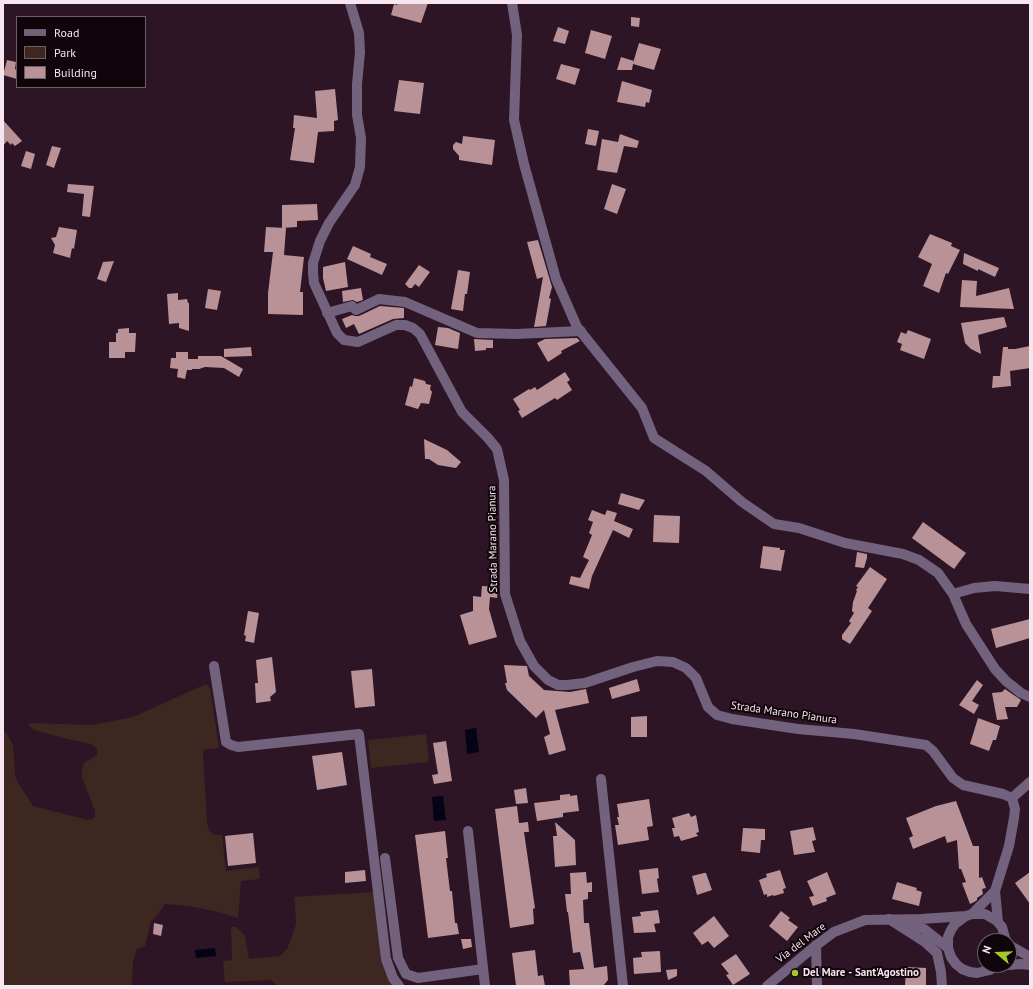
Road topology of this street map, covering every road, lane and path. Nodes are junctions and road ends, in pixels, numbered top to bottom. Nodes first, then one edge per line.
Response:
1 (350, 3) edge
2 (512, 3) edge
3 (327, 313) junction
4 (581, 331) junction
5 (1030, 589) edge
6 (952, 594) junction
7 (214, 666) dead end
8 (1030, 697) edge
9 (601, 779) dead end
10 (1030, 782) edge
11 (1012, 798) junction
12 (468, 831) dead end
13 (385, 858) dead end
14 (995, 891) junction
15 (969, 915) junction
16 (894, 919) junction
17 (998, 922) junction
18 (1004, 933) edge
19 (816, 945) junction
20 (948, 948) junction
21 (1017, 950) edge
22 (1030, 957) edge
23 (1017, 964) edge
24 (1030, 965) edge
25 (483, 969) junction
26 (977, 973) edge
27 (399, 986) edge
28 (485, 986) edge
29 (623, 986) edge
30 (767, 986) edge
31 (817, 986) edge
32 (942, 986) edge

1 - 3 street, Strada Marano Pianura
2 - 4 street
3 - 4 street
3 - 11 street, Strada Marano Pianura
4 - 6 street
5 - 6 street
6 - 8 street
7 - 27 street
9 - 29 street
10 - 11 street
11 - 14 street
12 - 25 street
13 - 25 street
14 - 15 street
14 - 17 street
15 - 16 street, Via del Mare
15 - 17 street, Via del Mare
15 - 20 street
16 - 19 street, Via del Mare
16 - 20 street, Via del Mare
16 - 32 street
17 - 18 street
19 - 30 street, Via del Mare
19 - 31 street
20 - 26 street
21 - 22 street
23 - 24 street
25 - 28 street

